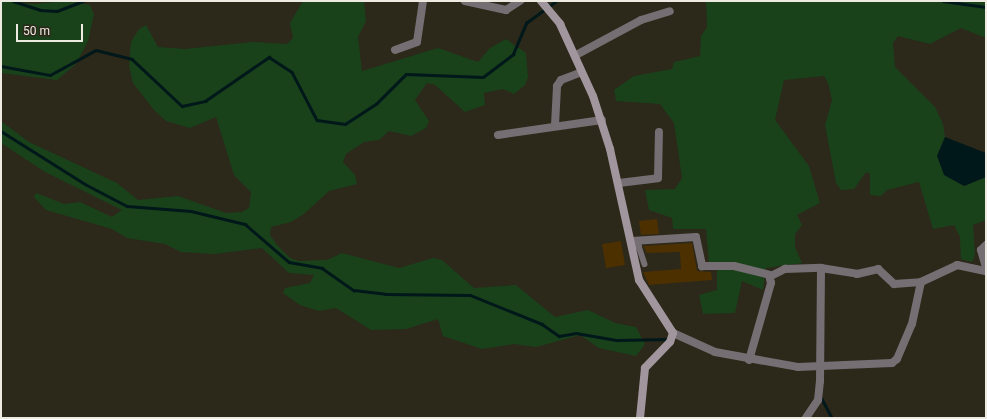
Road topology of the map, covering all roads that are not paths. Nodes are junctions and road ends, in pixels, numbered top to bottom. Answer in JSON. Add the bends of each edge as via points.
{"nodes":[{"id":1,"x":423,"y":1,"type":"edge"},
{"id":2,"x":465,"y":1,"type":"edge"},
{"id":3,"x":520,"y":1,"type":"edge"},
{"id":4,"x":541,"y":1,"type":"edge"},
{"id":5,"x":670,"y":12,"type":"dead end"},
{"id":6,"x":395,"y":50,"type":"dead end"},
{"id":7,"x":576,"y":55,"type":"junction"},
{"id":8,"x":582,"y":72,"type":"junction"},
{"id":9,"x":602,"y":120,"type":"junction"},
{"id":10,"x":555,"y":125,"type":"junction"},
{"id":11,"x":659,"y":132,"type":"dead end"},
{"id":12,"x":498,"y":135,"type":"dead end"},
{"id":13,"x":618,"y":183,"type":"junction"},
{"id":14,"x":632,"y":244,"type":"junction"},
{"id":15,"x":986,"y":245,"type":"edge"},
{"id":16,"x":645,"y":264,"type":"dead end"},
{"id":17,"x":821,"y":268,"type":"junction"},
{"id":18,"x":986,"y":268,"type":"edge"},
{"id":19,"x":986,"y":271,"type":"edge"},
{"id":20,"x":771,"y":276,"type":"junction"},
{"id":21,"x":921,"y":286,"type":"junction"},
{"id":22,"x":672,"y":337,"type":"junction"},
{"id":23,"x":749,"y":360,"type":"junction"},
{"id":24,"x":820,"y":367,"type":"junction"},
{"id":25,"x":640,"y":418,"type":"edge"},
{"id":26,"x":806,"y":418,"type":"edge"}],
"edges":[{"from":1,"to":6,"type":"street","via":[[417,42]]},
{"from":2,"to":3,"type":"street","via":[[506,10]]},
{"from":4,"to":7,"type":"street"},
{"from":5,"to":7,"type":"street","via":[[642,20]]},
{"from":7,"to":8,"type":"street"},
{"from":8,"to":9,"type":"street"},
{"from":8,"to":10,"type":"street","via":[[561,80],[557,86]]},
{"from":9,"to":10,"type":"street","via":[[566,126]]},
{"from":9,"to":13,"type":"street"},
{"from":10,"to":12,"type":"street"},
{"from":11,"to":13,"type":"street","via":[[658,178]]},
{"from":13,"to":14,"type":"street"},
{"from":14,"to":16,"type":"lane","via":[[639,246]]},
{"from":14,"to":20,"type":"street","via":[[696,237],[702,266],[734,266]]},
{"from":14,"to":22,"type":"street","via":[[642,287]]},
{"from":15,"to":18,"type":"street","via":[[981,250]]},
{"from":17,"to":20,"type":"street","via":[[785,268]]},
{"from":17,"to":21,"type":"street","via":[[857,274],[875,268],[894,284]]},
{"from":17,"to":24,"type":"street"},
{"from":19,"to":21,"type":"street","via":[[959,265]]},
{"from":20,"to":23,"type":"street"},
{"from":21,"to":24,"type":"street","via":[[912,324],[896,361]]},
{"from":22,"to":23,"type":"street","via":[[707,350]]},
{"from":22,"to":25,"type":"street","via":[[645,368]]},
{"from":23,"to":24,"type":"street"},
{"from":24,"to":26,"type":"street","via":[[818,400]]}]}
